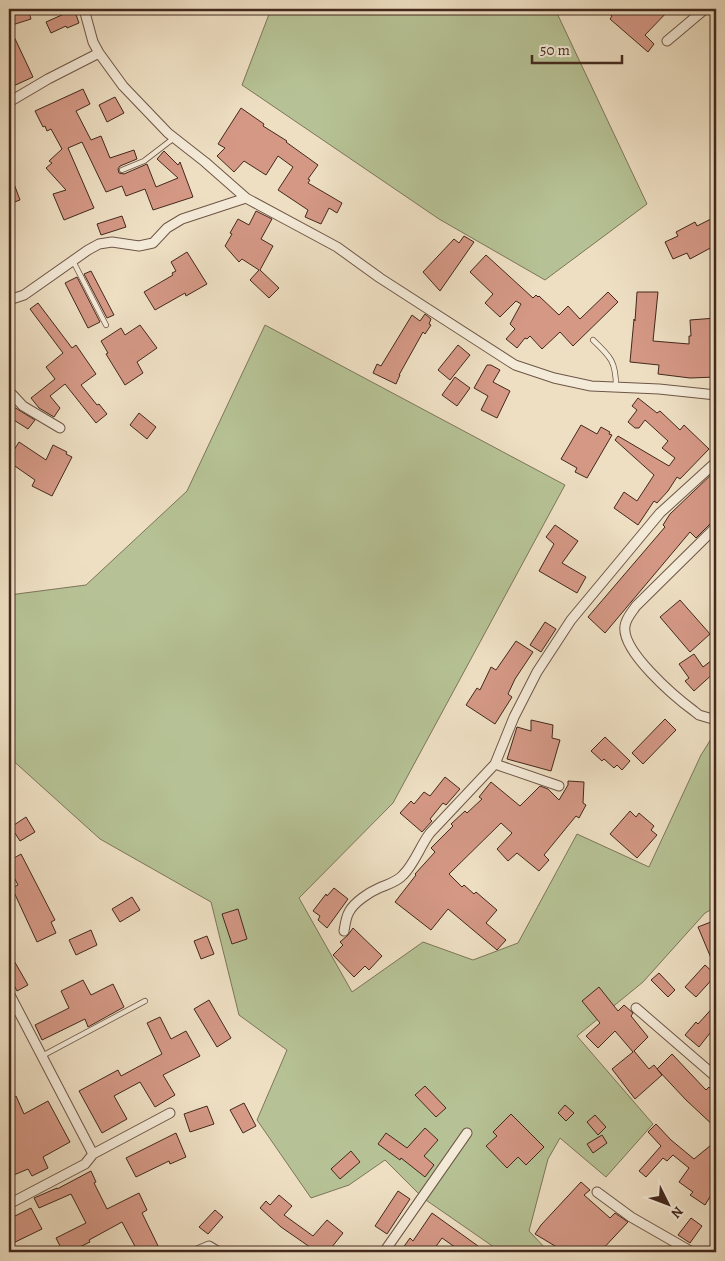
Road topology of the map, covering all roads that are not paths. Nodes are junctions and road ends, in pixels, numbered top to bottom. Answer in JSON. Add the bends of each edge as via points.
{"nodes":[{"id":1,"x":84,"y":9,"type":"edge"},
{"id":2,"x":705,"y":9,"type":"edge"},
{"id":3,"x":667,"y":41,"type":"dead end"},
{"id":4,"x":99,"y":53,"type":"junction"},
{"id":5,"x":9,"y":102,"type":"edge"},
{"id":6,"x":174,"y":138,"type":"junction"},
{"id":7,"x":122,"y":170,"type":"dead end"},
{"id":8,"x":246,"y":198,"type":"junction"},
{"id":9,"x":73,"y":261,"type":"junction"},
{"id":10,"x":9,"y":300,"type":"edge"},
{"id":11,"x":106,"y":325,"type":"dead end"},
{"id":12,"x":593,"y":340,"type":"dead end"},
{"id":13,"x":616,"y":388,"type":"junction"},
{"id":14,"x":9,"y":391,"type":"edge"},
{"id":15,"x":716,"y":394,"type":"edge"},
{"id":16,"x":60,"y":428,"type":"dead end"},
{"id":17,"x":716,"y":462,"type":"edge"},
{"id":18,"x":716,"y":527,"type":"edge"},
{"id":19,"x":716,"y":720,"type":"edge"},
{"id":20,"x":495,"y":764,"type":"junction"},
{"id":21,"x":559,"y":786,"type":"dead end"},
{"id":22,"x":344,"y":931,"type":"dead end"},
{"id":23,"x":9,"y":993,"type":"edge"},
{"id":24,"x":145,"y":1002,"type":"dead end"},
{"id":25,"x":636,"y":1008,"type":"dead end"},
{"id":26,"x":41,"y":1056,"type":"junction"},
{"id":27,"x":716,"y":1077,"type":"edge"},
{"id":28,"x":170,"y":1113,"type":"dead end"},
{"id":29,"x":467,"y":1132,"type":"dead end"},
{"id":30,"x":93,"y":1154,"type":"junction"},
{"id":31,"x":597,"y":1192,"type":"dead end"},
{"id":32,"x":9,"y":1204,"type":"edge"},
{"id":33,"x":195,"y":1252,"type":"edge"},
{"id":34,"x":219,"y":1252,"type":"edge"},
{"id":35,"x":384,"y":1252,"type":"edge"},
{"id":36,"x":692,"y":1252,"type":"edge"}],
"edges":[{"from":1,"to":4,"type":"street"},
{"from":2,"to":3,"type":"street"},
{"from":4,"to":5,"type":"street"},
{"from":4,"to":6,"type":"street","via":[[124,86]]},
{"from":6,"to":7,"type":"lane","via":[[144,161]]},
{"from":6,"to":8,"type":"street"},
{"from":8,"to":9,"type":"street","via":[[182,219],[167,228],[153,243],[139,246],[112,242],[99,244]]},
{"from":8,"to":13,"type":"street","via":[[337,246],[380,278],[515,365],[564,380]]},
{"from":9,"to":10,"type":"street","via":[[24,294]]},
{"from":9,"to":11,"type":"lane"},
{"from":12,"to":13,"type":"lane","via":[[613,363]]},
{"from":13,"to":15,"type":"street"},
{"from":14,"to":16,"type":"street","via":[[24,406]]},
{"from":17,"to":20,"type":"street","via":[[660,513],[571,620],[514,717]]},
{"from":18,"to":19,"type":"street","via":[[636,606],[626,621],[624,631],[650,673],[699,715]]},
{"from":20,"to":21,"type":"street"},
{"from":20,"to":22,"type":"street","via":[[430,833],[406,873],[354,905]]},
{"from":23,"to":26,"type":"street"},
{"from":24,"to":26,"type":"lane"},
{"from":25,"to":27,"type":"street"},
{"from":26,"to":30,"type":"street"},
{"from":28,"to":30,"type":"street"},
{"from":29,"to":35,"type":"street"},
{"from":30,"to":32,"type":"street","via":[[85,1164]]},
{"from":31,"to":36,"type":"street","via":[[631,1217]]},
{"from":33,"to":34,"type":"street","via":[[210,1246]]}]}
